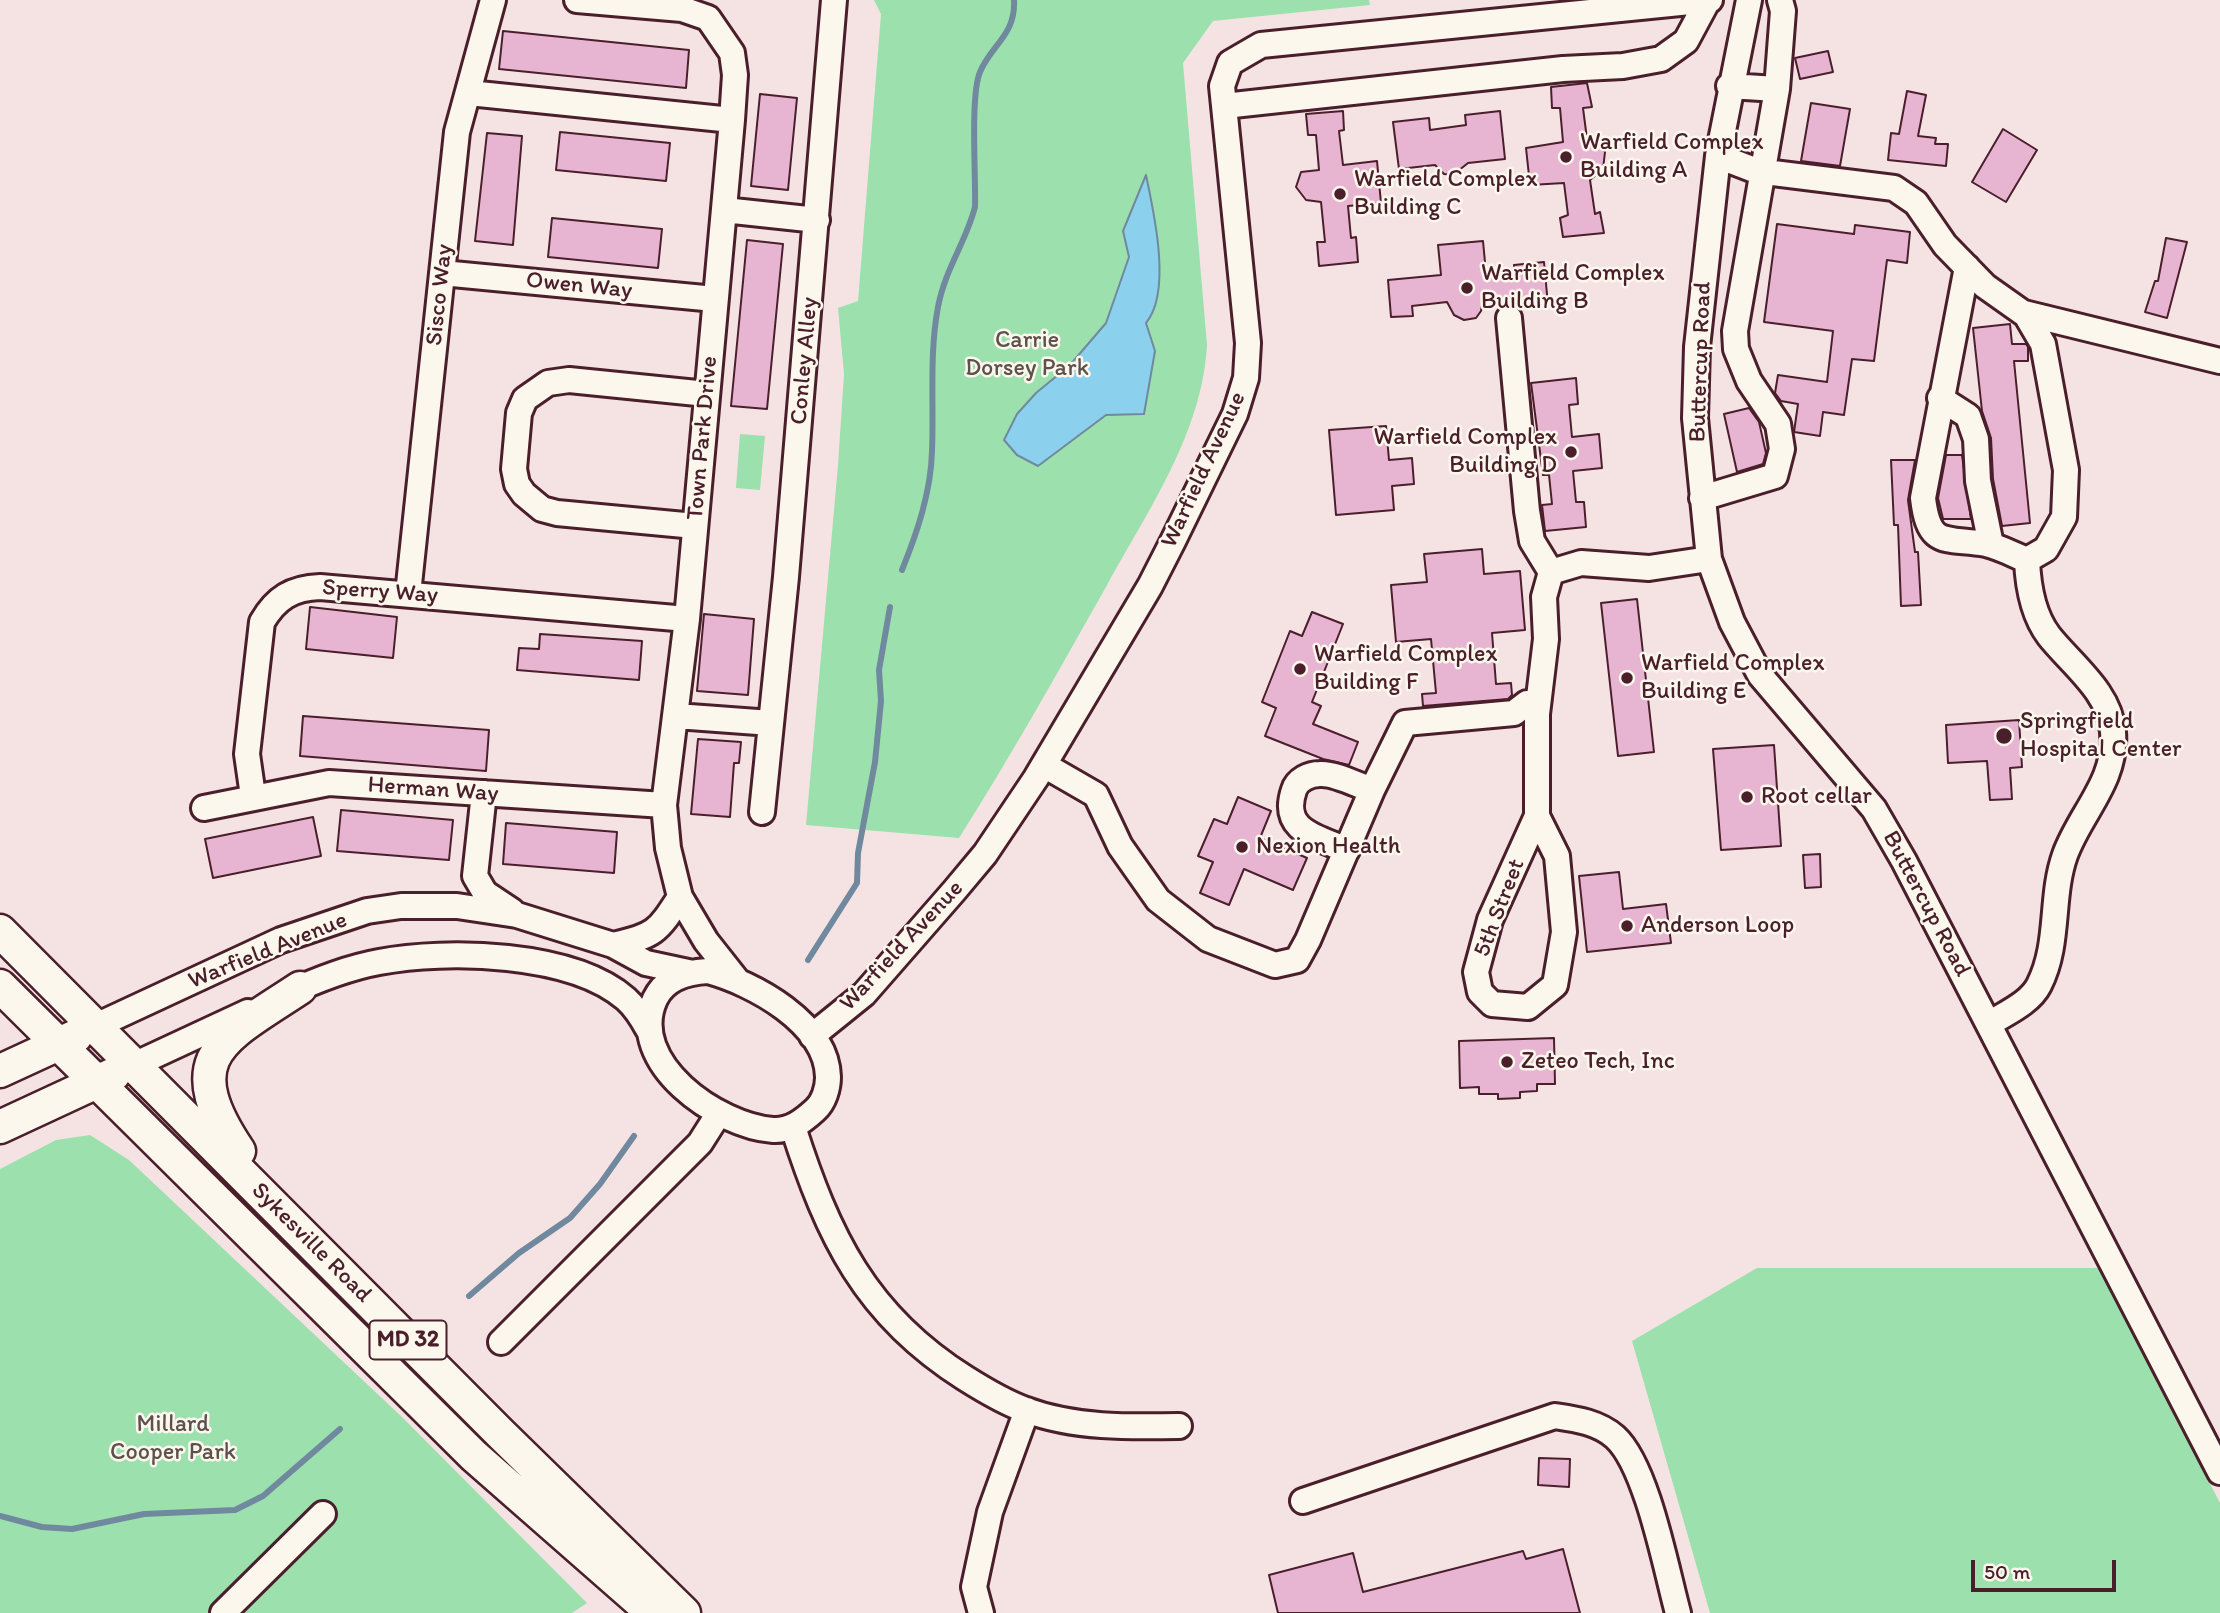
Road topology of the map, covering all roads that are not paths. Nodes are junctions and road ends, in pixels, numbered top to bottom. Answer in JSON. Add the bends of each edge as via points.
{"nodes":[{"id":1,"x":493,"y":0,"type":"edge"},
{"id":2,"x":578,"y":0,"type":"edge"},
{"id":3,"x":834,"y":0,"type":"edge"},
{"id":4,"x":1709,"y":0,"type":"edge"},
{"id":5,"x":1749,"y":0,"type":"edge"},
{"id":6,"x":1780,"y":0,"type":"edge"},
{"id":7,"x":629,"y":2,"type":"edge"},
{"id":8,"x":1645,"y":3,"type":"edge"},
{"id":9,"x":1729,"y":86,"type":"junction"},
{"id":10,"x":1777,"y":89,"type":"junction"},
{"id":11,"x":469,"y":93,"type":"junction"},
{"id":12,"x":1224,"y":106,"type":"junction"},
{"id":13,"x":732,"y":120,"type":"junction"},
{"id":14,"x":1718,"y":156,"type":"junction"},
{"id":15,"x":1762,"y":172,"type":"junction"},
{"id":16,"x":724,"y":210,"type":"junction"},
{"id":17,"x":817,"y":219,"type":"junction"},
{"id":18,"x":1966,"y":267,"type":"junction"},
{"id":19,"x":442,"y":272,"type":"junction"},
{"id":20,"x":715,"y":299,"type":"junction"},
{"id":21,"x":2024,"y":313,"type":"junction"},
{"id":22,"x":1509,"y":318,"type":"dead end"},
{"id":23,"x":1735,"y":331,"type":"junction"},
{"id":24,"x":1698,"y":332,"type":"junction"},
{"id":25,"x":2220,"y":360,"type":"edge"},
{"id":26,"x":707,"y":394,"type":"junction"},
{"id":27,"x":1940,"y":398,"type":"junction"},
{"id":28,"x":1702,"y":498,"type":"junction"},
{"id":29,"x":695,"y":526,"type":"junction"},
{"id":30,"x":1991,"y":545,"type":"junction"},
{"id":31,"x":1709,"y":559,"type":"junction"},
{"id":32,"x":2027,"y":560,"type":"junction"},
{"id":33,"x":1551,"y":572,"type":"junction"},
{"id":34,"x":408,"y":594,"type":"junction"},
{"id":35,"x":687,"y":619,"type":"junction"},
{"id":36,"x":1538,"y":703,"type":"junction"},
{"id":37,"x":676,"y":716,"type":"junction"},
{"id":38,"x":771,"y":723,"type":"junction"},
{"id":39,"x":1044,"y":765,"type":"junction"},
{"id":40,"x":1372,"y":790,"type":"junction"},
{"id":41,"x":484,"y":793,"type":"junction"},
{"id":42,"x":253,"y":796,"type":"junction"},
{"id":43,"x":664,"y":805,"type":"junction"},
{"id":44,"x":204,"y":808,"type":"dead end"},
{"id":45,"x":762,"y":812,"type":"dead end"},
{"id":46,"x":1537,"y":816,"type":"junction"},
{"id":47,"x":1347,"y":850,"type":"junction"},
{"id":48,"x":475,"y":876,"type":"junction"},
{"id":49,"x":680,"y":897,"type":"junction"},
{"id":50,"x":434,"y":905,"type":"junction"},
{"id":51,"x":517,"y":915,"type":"junction"},
{"id":52,"x":0,"y":931,"type":"edge"},
{"id":53,"x":613,"y":945,"type":"junction"},
{"id":54,"x":688,"y":972,"type":"junction"},
{"id":55,"x":736,"y":979,"type":"junction"},
{"id":56,"x":0,"y":986,"type":"edge"},
{"id":57,"x":300,"y":988,"type":"junction"},
{"id":58,"x":1989,"y":1024,"type":"junction"},
{"id":59,"x":96,"y":1026,"type":"junction"},
{"id":60,"x":648,"y":1029,"type":"junction"},
{"id":61,"x":812,"y":1036,"type":"junction"},
{"id":62,"x":58,"y":1044,"type":"junction"},
{"id":63,"x":134,"y":1065,"type":"junction"},
{"id":64,"x":0,"y":1071,"type":"edge"},
{"id":65,"x":96,"y":1083,"type":"junction"},
{"id":66,"x":719,"y":1114,"type":"junction"},
{"id":67,"x":0,"y":1127,"type":"edge"},
{"id":68,"x":793,"y":1127,"type":"junction"},
{"id":69,"x":278,"y":1210,"type":"junction"},
{"id":70,"x":501,"y":1342,"type":"dead end"},
{"id":71,"x":1027,"y":1410,"type":"junction"},
{"id":72,"x":1179,"y":1426,"type":"dead end"},
{"id":73,"x":2220,"y":1472,"type":"edge"},
{"id":74,"x":1303,"y":1501,"type":"dead end"},
{"id":75,"x":323,"y":1514,"type":"dead end"},
{"id":76,"x":223,"y":1613,"type":"edge"},
{"id":77,"x":653,"y":1613,"type":"edge"},
{"id":78,"x":684,"y":1613,"type":"edge"},
{"id":79,"x":981,"y":1613,"type":"edge"},
{"id":80,"x":1678,"y":1613,"type":"edge"}],
"edges":[{"from":1,"to":11,"type":"street","name":"Sisco Way"},
{"from":2,"to":7,"type":"street","name":"Town Park Drive"},
{"from":3,"to":17,"type":"street","name":"Conley Alley"},
{"from":4,"to":8,"type":"street","name":"Warfield Avenue"},
{"from":4,"to":12,"type":"street","via":[[1686,41],[1661,59]]},
{"from":5,"to":9,"type":"street","name":"Buttercup Road"},
{"from":6,"to":10,"type":"street"},
{"from":7,"to":13,"type":"street","name":"Town Park Drive","via":[[682,9],[708,18],[732,53]]},
{"from":8,"to":12,"type":"street","name":"Warfield Avenue","via":[[1261,45],[1230,64],[1222,86]]},
{"from":9,"to":10,"type":"street"},
{"from":9,"to":14,"type":"street","name":"Buttercup Road"},
{"from":10,"to":15,"type":"street"},
{"from":11,"to":13,"type":"street"},
{"from":11,"to":19,"type":"street","name":"Sisco Way","via":[[457,132]]},
{"from":12,"to":39,"type":"street","name":"Warfield Avenue","via":[[1247,312],[1246,378],[1235,414],[1150,586]]},
{"from":13,"to":16,"type":"street","name":"Town Park Drive"},
{"from":14,"to":15,"type":"street"},
{"from":14,"to":24,"type":"street","name":"Buttercup Road"},
{"from":15,"to":18,"type":"street","via":[[1894,188],[1916,204]]},
{"from":15,"to":23,"type":"street"},
{"from":16,"to":17,"type":"street"},
{"from":16,"to":20,"type":"street","name":"Town Park Drive"},
{"from":17,"to":38,"type":"street","name":"Conley Alley"},
{"from":18,"to":21,"type":"street"},
{"from":18,"to":27,"type":"street"},
{"from":19,"to":20,"type":"street","name":"Owen Way"},
{"from":19,"to":34,"type":"street","name":"Sisco Way"},
{"from":20,"to":26,"type":"street","name":"Town Park Drive"},
{"from":21,"to":25,"type":"street"},
{"from":21,"to":32,"type":"street","via":[[2043,344],[2066,470],[2064,517],[2046,549]]},
{"from":22,"to":33,"type":"street","via":[[1527,511],[1532,541]]},
{"from":23,"to":24,"type":"street"},
{"from":23,"to":28,"type":"street","via":[[1736,349],[1749,381],[1778,424],[1782,449],[1775,476]]},
{"from":24,"to":28,"type":"street","name":"Buttercup Road","via":[[1695,418]]},
{"from":26,"to":29,"type":"street","name":"Town Park Drive"},
{"from":26,"to":29,"type":"street","via":[[569,380],[535,390],[519,414],[514,469],[517,484],[531,502],[557,513]]},
{"from":27,"to":30,"type":"street","via":[[1968,416],[1976,439]]},
{"from":27,"to":30,"type":"street","via":[[1923,498],[1926,524],[1941,539]]},
{"from":28,"to":31,"type":"street","name":"Buttercup Road"},
{"from":29,"to":35,"type":"street","name":"Town Park Drive"},
{"from":30,"to":32,"type":"street"},
{"from":31,"to":33,"type":"street","via":[[1648,568],[1581,563]]},
{"from":31,"to":58,"type":"street","name":"Buttercup Road","via":[[1732,622],[1760,675],[1874,809]]},
{"from":32,"to":58,"type":"street","via":[[2035,607],[2048,634],[2085,674],[2105,705],[2113,732],[2110,768],[2065,854],[2049,964],[2038,989]]},
{"from":33,"to":36,"type":"street","name":"5th Street","via":[[1544,597],[1546,639]]},
{"from":34,"to":35,"type":"street","name":"Sperry Way"},
{"from":34,"to":42,"type":"street","name":"Sperry Way","via":[[302,588],[269,609],[261,622],[247,754]]},
{"from":35,"to":37,"type":"street","name":"Town Park Drive"},
{"from":36,"to":40,"type":"street","via":[[1527,703],[1514,713],[1405,723]]},
{"from":36,"to":46,"type":"street","name":"5th Street"},
{"from":37,"to":38,"type":"street"},
{"from":37,"to":43,"type":"street","name":"Town Park Drive"},
{"from":38,"to":45,"type":"street","name":"Conley Alley"},
{"from":39,"to":47,"type":"street","via":[[1096,795],[1120,846],[1158,900],[1208,939],[1275,965],[1297,960]]},
{"from":39,"to":61,"type":"street","name":"Warfield Avenue","via":[[985,854],[954,891],[864,994]]},
{"from":40,"to":47,"type":"street"},
{"from":40,"to":47,"type":"street","via":[[1322,773],[1295,785],[1290,803],[1293,821],[1305,832]]},
{"from":41,"to":42,"type":"street","name":"Herman Way","via":[[329,783]]},
{"from":41,"to":43,"type":"street","name":"Herman Way"},
{"from":41,"to":48,"type":"street"},
{"from":42,"to":44,"type":"street","name":"Herman Way"},
{"from":43,"to":49,"type":"street","name":"Town Park Drive"},
{"from":46,"to":46,"type":"street","name":"5th Street","via":[[1490,919],[1476,972],[1480,992],[1492,1004],[1528,1007],[1555,985],[1564,932],[1557,856]]},
{"from":48,"to":50,"type":"street"},
{"from":48,"to":51,"type":"street","via":[[485,892]]},
{"from":49,"to":53,"type":"street","via":[[663,925],[647,937]]},
{"from":49,"to":55,"type":"street","name":"Town Park Drive"},
{"from":50,"to":51,"type":"street","name":"Warfield Avenue"},
{"from":50,"to":59,"type":"street","name":"Warfield Avenue","via":[[368,911],[328,922]]},
{"from":51,"to":53,"type":"street","name":"Warfield Avenue"},
{"from":52,"to":59,"type":"main road","name":"Sykesville Road","number":"MD 32"},
{"from":53,"to":54,"type":"street","name":"Warfield Avenue","via":[[646,963]]},
{"from":54,"to":55,"type":"street","via":[[708,971]]},
{"from":54,"to":60,"type":"street","via":[[672,979],[657,995]]},
{"from":55,"to":61,"type":"street","via":[[765,994]]},
{"from":56,"to":62,"type":"main road","name":"Sykesville Road","number":"MD 32"},
{"from":57,"to":60,"type":"street","name":"Warfield Avenue","via":[[344,971],[396,959],[501,957],[553,965],[603,983],[626,999]]},
{"from":57,"to":63,"type":"street","name":"Warfield Avenue"},
{"from":57,"to":69,"type":"main road","via":[[219,1045],[208,1077],[218,1120]]},
{"from":58,"to":73,"type":"street","name":"Buttercup Road"},
{"from":59,"to":62,"type":"main road"},
{"from":59,"to":63,"type":"main road","name":"Sykesville Road","number":"MD 32"},
{"from":60,"to":66,"type":"street","via":[[666,1069],[691,1095]]},
{"from":61,"to":68,"type":"street","via":[[822,1052],[828,1086],[820,1106]]},
{"from":62,"to":64,"type":"main road"},
{"from":62,"to":65,"type":"main road","name":"Sykesville Road","number":"MD 32"},
{"from":63,"to":65,"type":"main road"},
{"from":63,"to":69,"type":"main road","name":"Sykesville Road","number":"MD 32"},
{"from":65,"to":67,"type":"main road"},
{"from":65,"to":77,"type":"main road","name":"Sykesville Road","number":"MD 32","via":[[474,1456]]},
{"from":66,"to":68,"type":"street","via":[[756,1128]]},
{"from":66,"to":70,"type":"street","via":[[700,1143]]},
{"from":68,"to":71,"type":"street","via":[[814,1191],[858,1279],[929,1355]]},
{"from":69,"to":78,"type":"main road","name":"Sykesville Road","number":"MD 32"},
{"from":71,"to":72,"type":"street","via":[[1121,1427]]},
{"from":71,"to":79,"type":"street","via":[[990,1512],[974,1587]]},
{"from":74,"to":80,"type":"street","via":[[1555,1416],[1587,1421],[1614,1436],[1636,1465]]},
{"from":75,"to":76,"type":"street"}]}
